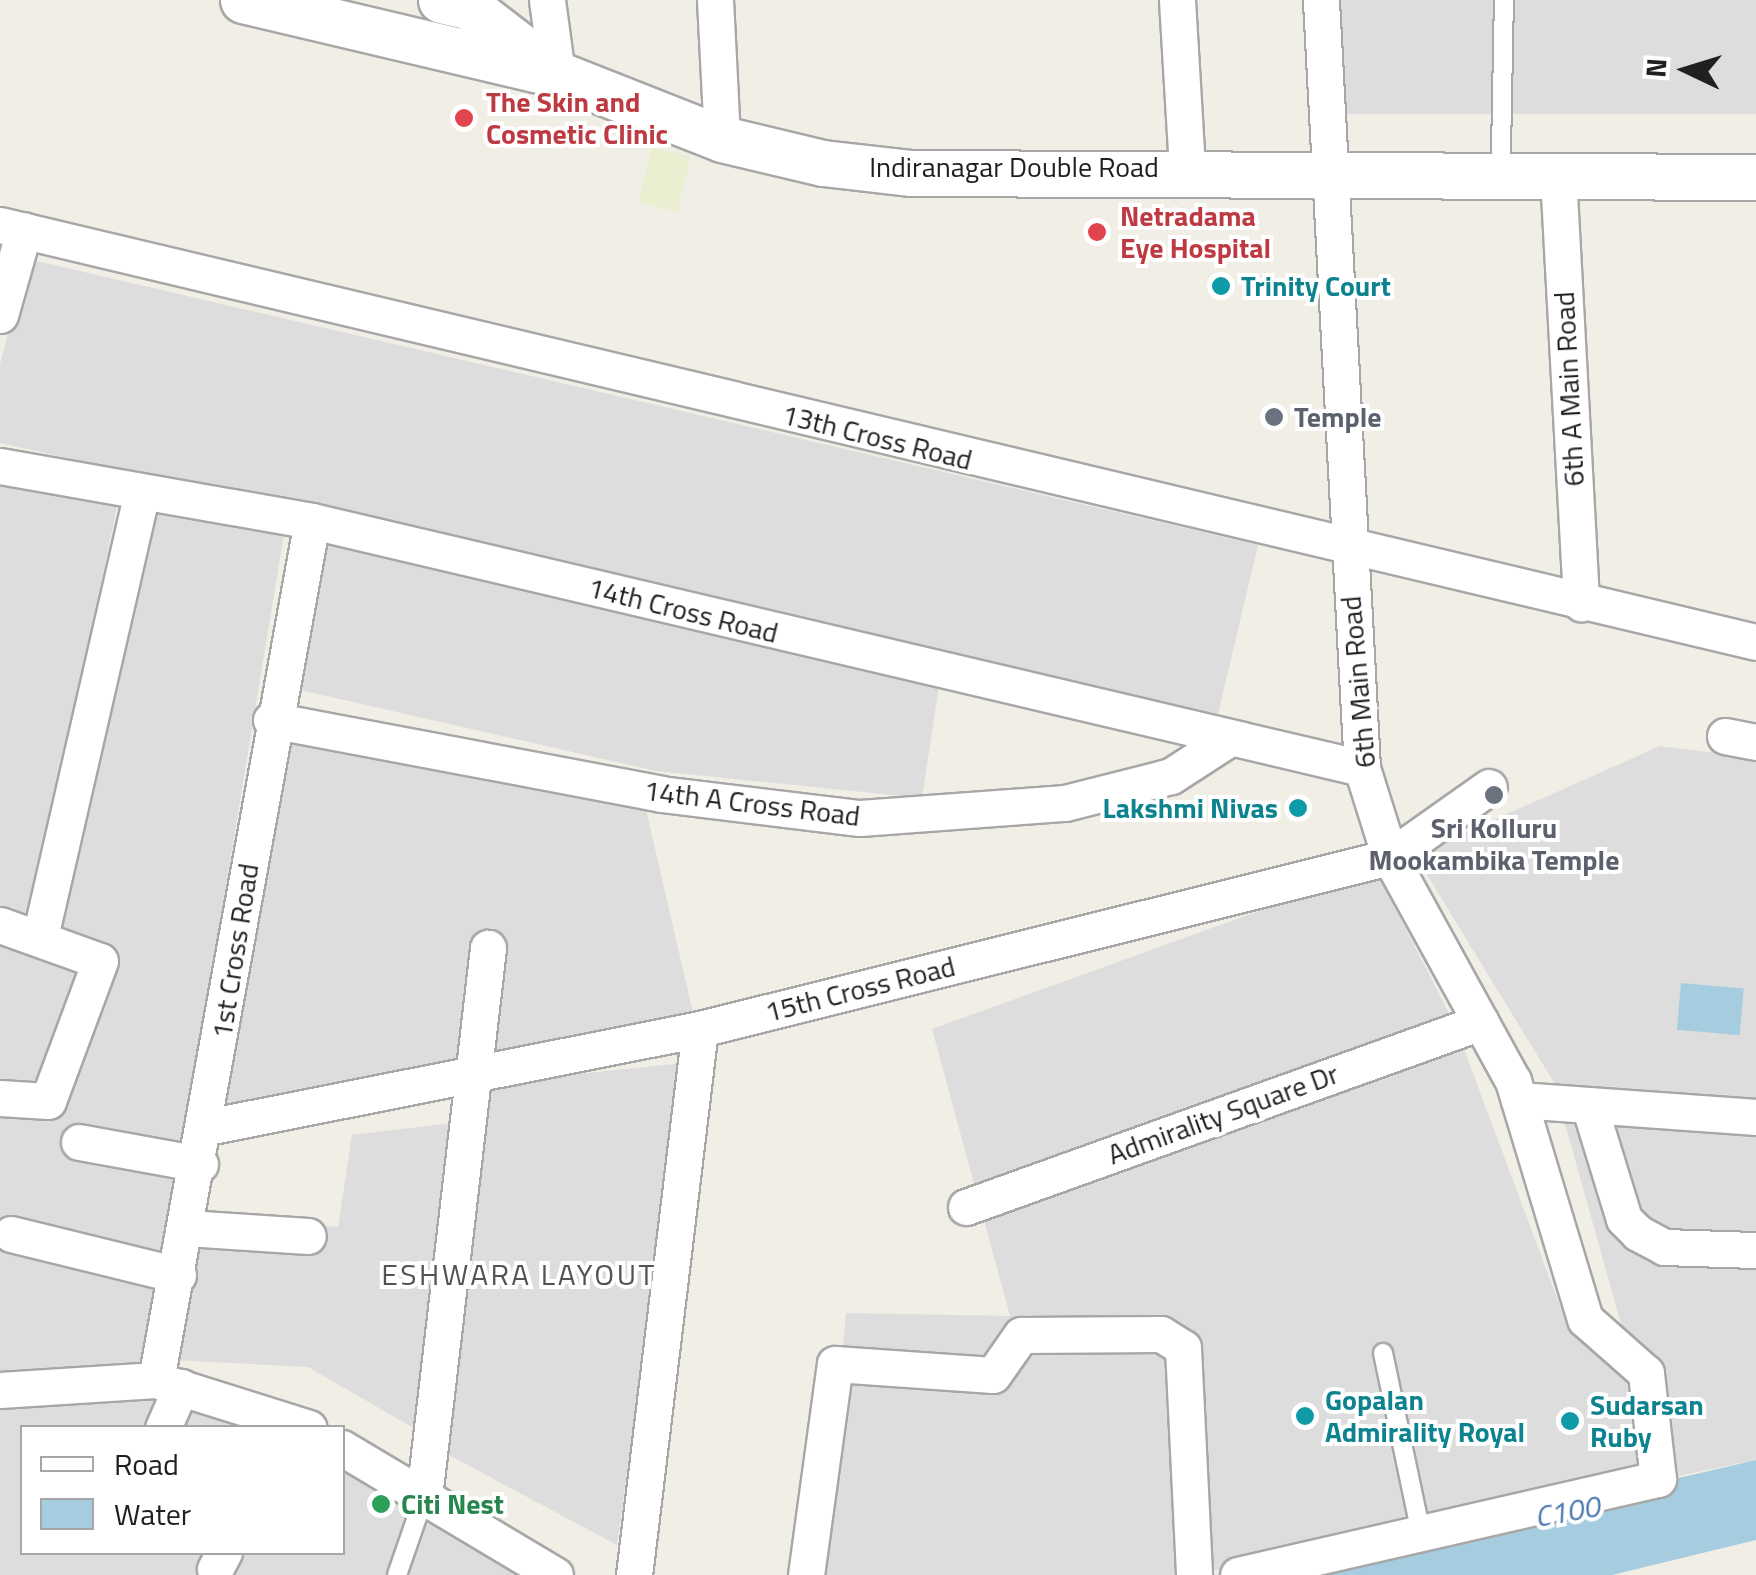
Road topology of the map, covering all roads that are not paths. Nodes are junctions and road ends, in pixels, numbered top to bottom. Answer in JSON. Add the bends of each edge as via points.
{"nodes":[{"id":1,"x":441,"y":0,"type":"edge"},
{"id":2,"x":546,"y":0,"type":"edge"},
{"id":3,"x":1177,"y":0,"type":"edge"},
{"id":4,"x":1321,"y":0,"type":"edge"},
{"id":5,"x":1504,"y":0,"type":"edge"},
{"id":6,"x":718,"y":1,"type":"edge"},
{"id":7,"x":266,"y":3,"type":"edge"},
{"id":8,"x":405,"y":21,"type":"edge"},
{"id":9,"x":556,"y":74,"type":"junction"},
{"id":10,"x":722,"y":139,"type":"junction"},
{"id":11,"x":1501,"y":152,"type":"junction"},
{"id":12,"x":1756,"y":156,"type":"edge"},
{"id":13,"x":1328,"y":165,"type":"junction"},
{"id":14,"x":1187,"y":168,"type":"junction"},
{"id":15,"x":1558,"y":175,"type":"junction"},
{"id":16,"x":1756,"y":177,"type":"edge"},
{"id":17,"x":12,"y":228,"type":"edge"},
{"id":18,"x":0,"y":315,"type":"edge"},
{"id":19,"x":0,"y":466,"type":"edge"},
{"id":20,"x":141,"y":495,"type":"junction"},
{"id":21,"x":312,"y":521,"type":"junction"},
{"id":22,"x":1347,"y":551,"type":"junction"},
{"id":23,"x":1581,"y":603,"type":"junction"},
{"id":24,"x":1756,"y":642,"type":"edge"},
{"id":25,"x":271,"y":720,"type":"junction"},
{"id":26,"x":1225,"y":741,"type":"junction"},
{"id":27,"x":1362,"y":768,"type":"junction"},
{"id":28,"x":1489,"y":787,"type":"dead end"},
{"id":29,"x":1390,"y":857,"type":"junction"},
{"id":30,"x":0,"y":925,"type":"edge"},
{"id":31,"x":40,"y":937,"type":"junction"},
{"id":32,"x":488,"y":948,"type":"dead end"},
{"id":33,"x":1481,"y":1022,"type":"junction"},
{"id":34,"x":700,"y":1029,"type":"junction"},
{"id":35,"x":480,"y":1075,"type":"junction"},
{"id":36,"x":0,"y":1098,"type":"edge"},
{"id":37,"x":1518,"y":1100,"type":"junction"},
{"id":38,"x":1589,"y":1105,"type":"junction"},
{"id":39,"x":1756,"y":1117,"type":"edge"},
{"id":40,"x":207,"y":1127,"type":"junction"},
{"id":41,"x":79,"y":1142,"type":"dead end"},
{"id":42,"x":200,"y":1164,"type":"junction"},
{"id":43,"x":966,"y":1207,"type":"dead end"},
{"id":44,"x":187,"y":1228,"type":"junction"},
{"id":45,"x":12,"y":1234,"type":"dead end"},
{"id":46,"x":308,"y":1236,"type":"dead end"},
{"id":47,"x":1756,"y":1250,"type":"edge"},
{"id":48,"x":178,"y":1275,"type":"junction"},
{"id":49,"x":1383,"y":1353,"type":"dead end"},
{"id":50,"x":169,"y":1384,"type":"junction"},
{"id":51,"x":0,"y":1390,"type":"edge"},
{"id":52,"x":163,"y":1425,"type":"edge"},
{"id":53,"x":296,"y":1425,"type":"edge"},
{"id":54,"x":345,"y":1450,"type":"edge"},
{"id":55,"x":424,"y":1496,"type":"junction"},
{"id":56,"x":1421,"y":1533,"type":"junction"},
{"id":57,"x":396,"y":1575,"type":"edge"},
{"id":58,"x":555,"y":1575,"type":"edge"},
{"id":59,"x":634,"y":1575,"type":"edge"},
{"id":60,"x":806,"y":1575,"type":"edge"},
{"id":61,"x":1194,"y":1575,"type":"edge"},
{"id":62,"x":1238,"y":1575,"type":"edge"}],
"edges":[{"from":1,"to":9,"type":"street","name":"Indiranagar Double Road","via":[[468,6]]},
{"from":2,"to":9,"type":"street"},
{"from":3,"to":14,"type":"street"},
{"from":4,"to":13,"type":"street","name":"6th Main Road"},
{"from":5,"to":11,"type":"lane"},
{"from":6,"to":10,"type":"street"},
{"from":7,"to":8,"type":"street","name":"Indiranagar Double Road"},
{"from":8,"to":9,"type":"street","name":"Indiranagar Double Road"},
{"from":9,"to":10,"type":"street","name":"Indiranagar Double Road"},
{"from":10,"to":14,"type":"street","name":"Indiranagar Double Road","via":[[911,172]]},
{"from":11,"to":12,"type":"street","name":"Indiranagar Double Road"},
{"from":11,"to":13,"type":"street","name":"Indiranagar Double Road"},
{"from":13,"to":14,"type":"street","name":"Indiranagar Double Road"},
{"from":13,"to":15,"type":"street","name":"Indiranagar Double Road"},
{"from":13,"to":22,"type":"street","name":"6th Main Road"},
{"from":15,"to":16,"type":"street","name":"Indiranagar Double Road"},
{"from":15,"to":23,"type":"street","name":"6th A Main Road"},
{"from":17,"to":18,"type":"street"},
{"from":17,"to":22,"type":"street","name":"13th Cross Road"},
{"from":19,"to":20,"type":"street","name":"14th Cross Road"},
{"from":20,"to":21,"type":"street","name":"14th Cross Road"},
{"from":20,"to":31,"type":"street"},
{"from":21,"to":25,"type":"street","name":"1st Cross Road"},
{"from":21,"to":26,"type":"street","name":"14th Cross Road"},
{"from":22,"to":23,"type":"street","name":"13th Cross Road"},
{"from":22,"to":27,"type":"street","name":"6th Main Road"},
{"from":23,"to":24,"type":"street","name":"13th Cross Road"},
{"from":25,"to":26,"type":"street","name":"14th A Cross Road","via":[[662,794],[860,818],[1065,803],[1170,776]]},
{"from":25,"to":40,"type":"street","name":"1st Cross Road"},
{"from":26,"to":27,"type":"street","name":"14th Cross Road"},
{"from":27,"to":29,"type":"street","name":"6th Main Road"},
{"from":28,"to":29,"type":"street","name":"15th Cross Road"},
{"from":29,"to":33,"type":"street","name":"6th Main Road"},
{"from":29,"to":34,"type":"street","name":"15th Cross Road"},
{"from":30,"to":31,"type":"street"},
{"from":31,"to":36,"type":"street","via":[[94,953],[99,968],[48,1101]]},
{"from":32,"to":35,"type":"street"},
{"from":33,"to":37,"type":"street","name":"6th Main Road"},
{"from":33,"to":43,"type":"street","name":"Admirality Square Dr"},
{"from":34,"to":35,"type":"street","name":"15th Cross Road"},
{"from":34,"to":59,"type":"street"},
{"from":35,"to":40,"type":"street","name":"15th Cross Road"},
{"from":35,"to":55,"type":"street"},
{"from":37,"to":38,"type":"street"},
{"from":37,"to":56,"type":"street","name":"6th Main Road","via":[[1586,1318],[1646,1373],[1658,1478]]},
{"from":38,"to":39,"type":"street"},
{"from":38,"to":47,"type":"street","via":[[1624,1219],[1638,1233],[1664,1247]]},
{"from":40,"to":42,"type":"street","name":"1st Cross Road"},
{"from":41,"to":42,"type":"street"},
{"from":42,"to":44,"type":"street","name":"1st Cross Road"},
{"from":44,"to":46,"type":"street"},
{"from":44,"to":48,"type":"street","name":"1st Cross Road"},
{"from":45,"to":48,"type":"street"},
{"from":48,"to":50,"type":"street","name":"1st Cross Road"},
{"from":49,"to":56,"type":"lane"},
{"from":50,"to":51,"type":"street"},
{"from":50,"to":52,"type":"street","name":"1st Cross Road"},
{"from":50,"to":53,"type":"street"},
{"from":54,"to":55,"type":"street"},
{"from":55,"to":57,"type":"lane"},
{"from":55,"to":58,"type":"street"},
{"from":56,"to":62,"type":"street"},
{"from":60,"to":61,"type":"street","via":[[835,1364],[996,1375],[1021,1335],[1162,1334],[1184,1348]]}]}
